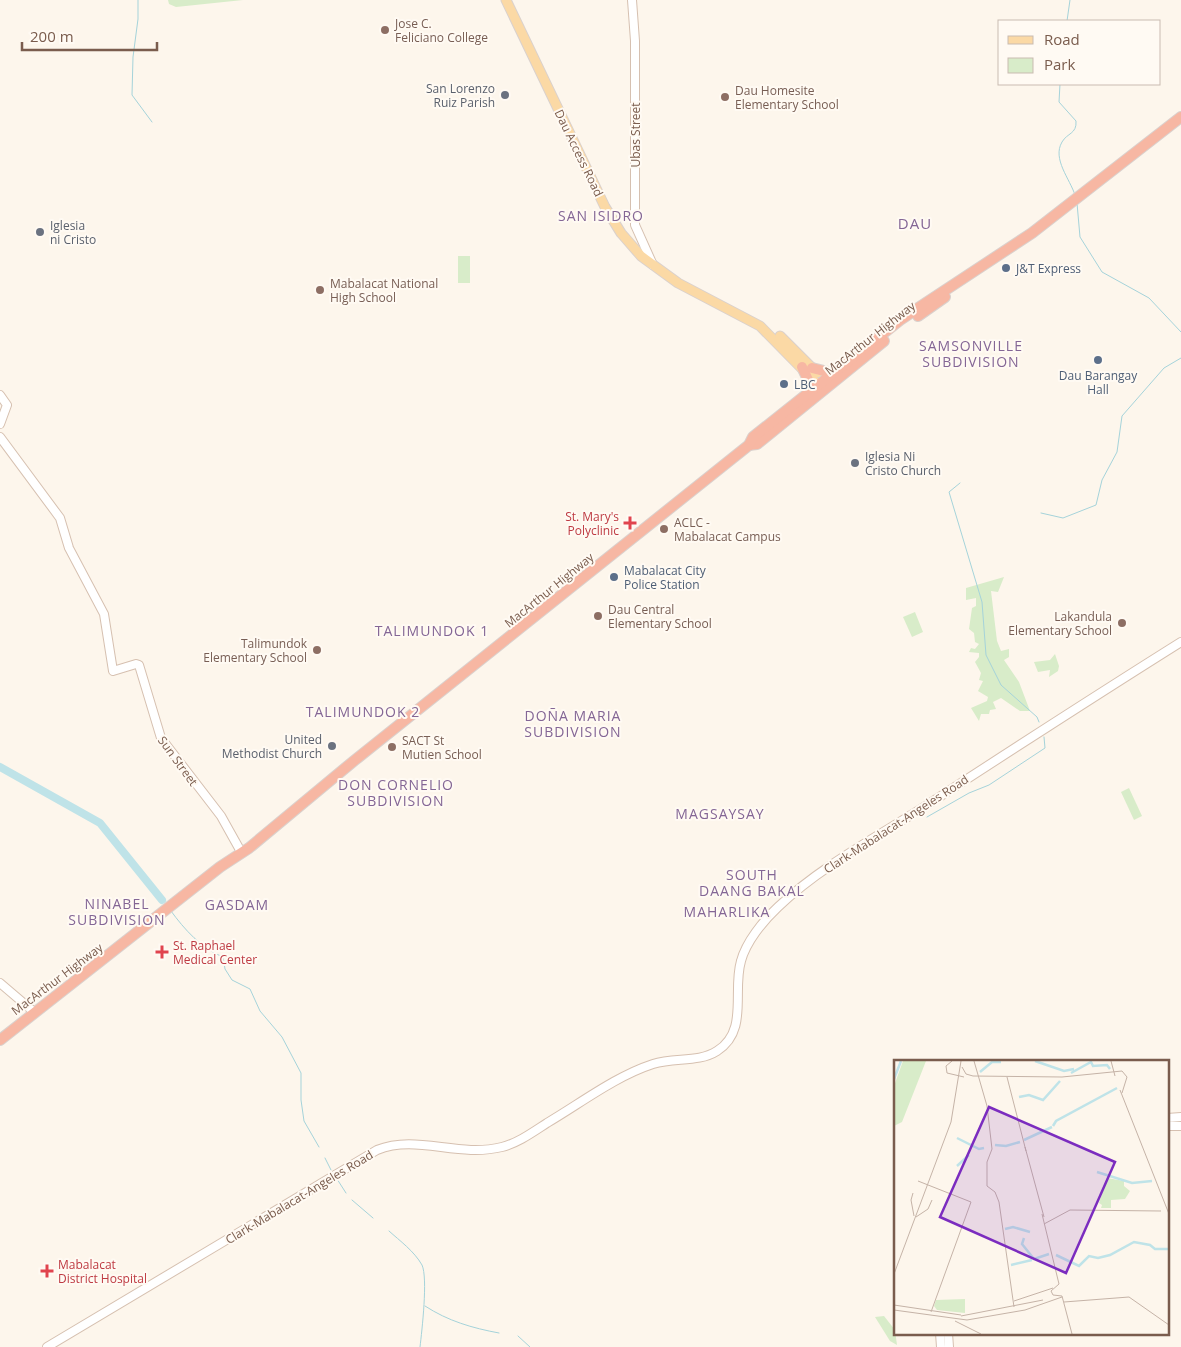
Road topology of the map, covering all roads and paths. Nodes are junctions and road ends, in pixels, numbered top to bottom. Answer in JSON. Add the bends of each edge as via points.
{"nodes":[{"id":1,"x":506,"y":0,"type":"edge"},
{"id":2,"x":632,"y":0,"type":"edge"},
{"id":3,"x":1181,"y":117,"type":"edge"},
{"id":4,"x":653,"y":265,"type":"junction"},
{"id":5,"x":981,"y":268,"type":"junction"},
{"id":6,"x":807,"y":368,"type":"junction"},
{"id":7,"x":832,"y":373,"type":"junction"},
{"id":8,"x":823,"y":385,"type":"junction"},
{"id":9,"x":808,"y":393,"type":"junction"},
{"id":10,"x":0,"y":395,"type":"edge"},
{"id":11,"x":0,"y":424,"type":"edge"},
{"id":12,"x":0,"y":437,"type":"edge"},
{"id":13,"x":749,"y":446,"type":"junction"},
{"id":14,"x":1181,"y":642,"type":"edge"},
{"id":15,"x":294,"y":810,"type":"junction"},
{"id":16,"x":240,"y":850,"type":"junction"},
{"id":17,"x":224,"y":865,"type":"junction"},
{"id":18,"x":0,"y":983,"type":"edge"},
{"id":19,"x":34,"y":1012,"type":"junction"},
{"id":20,"x":0,"y":1040,"type":"edge"},
{"id":21,"x":1168,"y":1118,"type":"edge"},
{"id":22,"x":1181,"y":1118,"type":"edge"},
{"id":23,"x":1168,"y":1126,"type":"edge"},
{"id":24,"x":1181,"y":1126,"type":"edge"},
{"id":25,"x":940,"y":1334,"type":"edge"},
{"id":26,"x":948,"y":1334,"type":"edge"},
{"id":27,"x":47,"y":1347,"type":"edge"},
{"id":28,"x":941,"y":1347,"type":"edge"},
{"id":29,"x":949,"y":1347,"type":"edge"}],
"edges":[{"from":1,"to":4,"type":"main road","name":"Dau Access Road","via":[[605,207],[627,240]]},
{"from":2,"to":4,"type":"main road","name":"Ubas Street","via":[[635,225]]},
{"from":3,"to":5,"type":"highway","name":"MacArthur Highway"},
{"from":4,"to":6,"type":"main road","name":"Dau Access Road","via":[[678,283],[760,326]]},
{"from":5,"to":7,"type":"highway","name":"MacArthur Highway","via":[[976,268],[900,320]]},
{"from":5,"to":8,"type":"highway","name":"MacArthur Highway","via":[[980,273]]},
{"from":6,"to":7,"type":"highway"},
{"from":6,"to":8,"type":"main road","name":"Dau Access Road"},
{"from":6,"to":9,"type":"highway"},
{"from":7,"to":8,"type":"highway","name":"MacArthur Highway"},
{"from":8,"to":9,"type":"highway","name":"MacArthur Highway"},
{"from":8,"to":13,"type":"highway","name":"MacArthur Highway","via":[[758,444]]},
{"from":9,"to":13,"type":"highway","name":"MacArthur Highway","via":[[753,437]]},
{"from":10,"to":11,"type":"main road","via":[[7,405]]},
{"from":12,"to":16,"type":"main road","name":"Sun Street","via":[[55,508],[64,525],[69,548],[104,614],[113,671],[136,664],[141,668],[160,738],[224,820]]},
{"from":13,"to":15,"type":"highway","name":"MacArthur Highway"},
{"from":14,"to":27,"type":"main road","name":"Clark-Mabalacat-Angeles Road","via":[[815,878],[777,908],[744,952],[738,977],[738,1015],[734,1032],[718,1051],[700,1058],[671,1060],[645,1067],[504,1146],[472,1151],[403,1144],[377,1150]]},
{"from":15,"to":16,"type":"highway","name":"MacArthur Highway"},
{"from":15,"to":17,"type":"highway","name":"MacArthur Highway"},
{"from":16,"to":17,"type":"highway","name":"MacArthur Highway"},
{"from":17,"to":19,"type":"highway","name":"MacArthur Highway"},
{"from":18,"to":19,"type":"main road"},
{"from":19,"to":20,"type":"highway","name":"MacArthur Highway"},
{"from":21,"to":22,"type":"main road"},
{"from":23,"to":24,"type":"main road"},
{"from":25,"to":28,"type":"main road"},
{"from":26,"to":29,"type":"main road"}]}
